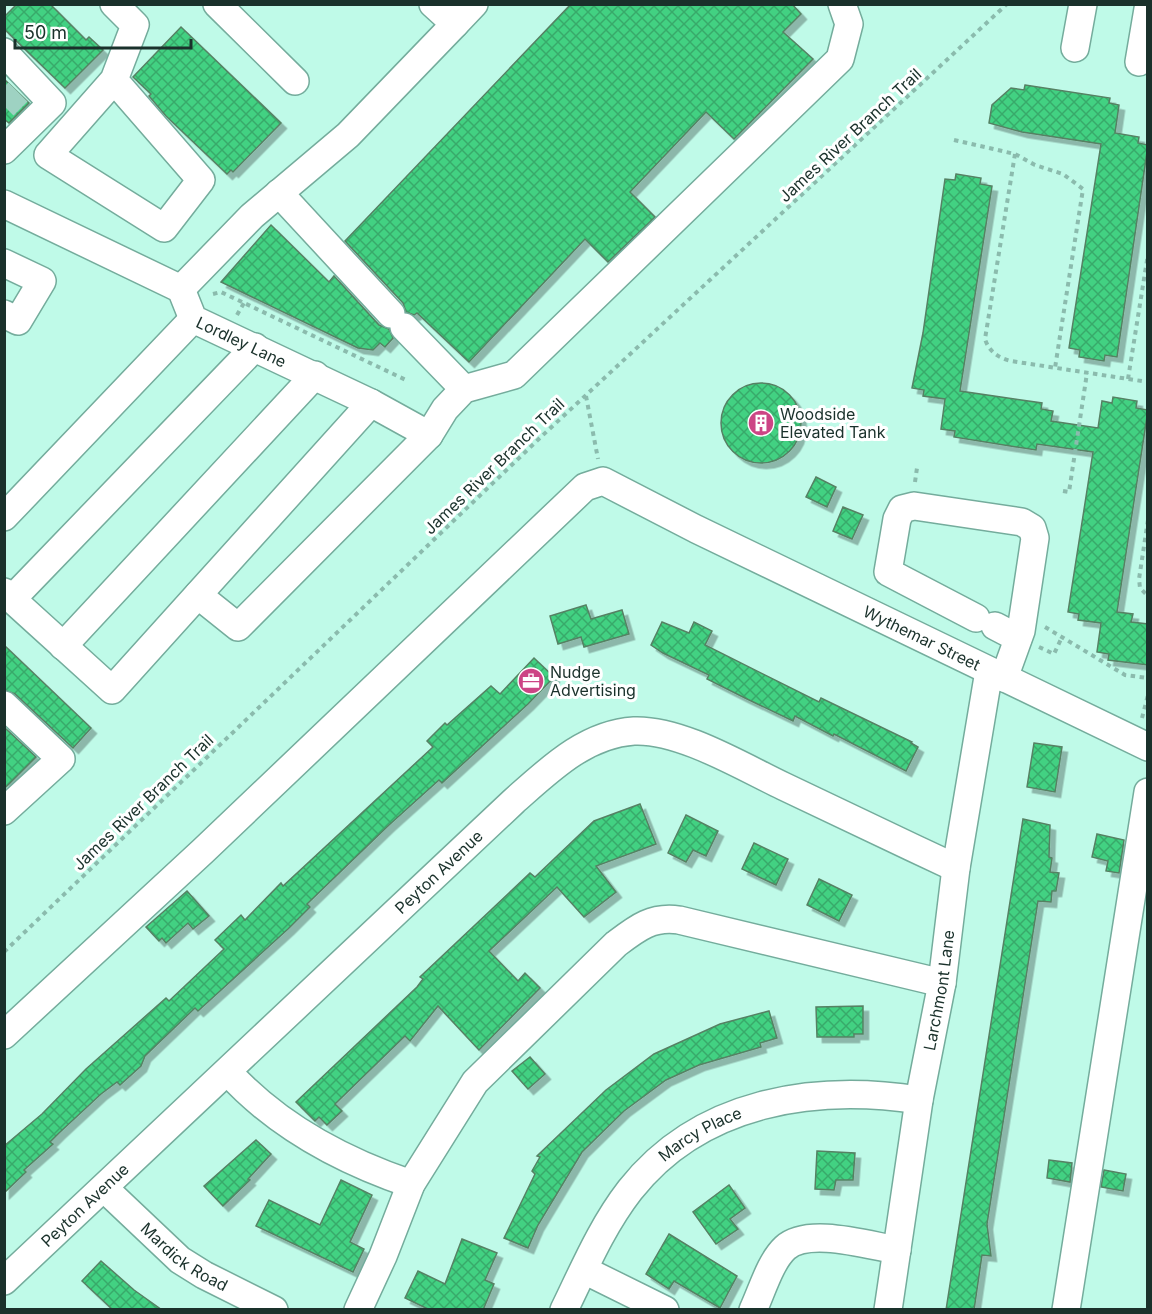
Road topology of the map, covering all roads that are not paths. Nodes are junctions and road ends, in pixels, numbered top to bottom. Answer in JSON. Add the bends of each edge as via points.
{"nodes":[{"id":1,"x":114,"y":4,"type":"edge"},
{"id":2,"x":217,"y":4,"type":"edge"},
{"id":3,"x":434,"y":4,"type":"edge"},
{"id":4,"x":474,"y":4,"type":"edge"},
{"id":5,"x":842,"y":4,"type":"edge"},
{"id":6,"x":1083,"y":4,"type":"edge"},
{"id":7,"x":1148,"y":9,"type":"edge"},
{"id":8,"x":455,"y":24,"type":"junction"},
{"id":9,"x":1076,"y":48,"type":"dead end"},
{"id":10,"x":6,"y":57,"type":"edge"},
{"id":11,"x":1139,"y":63,"type":"dead end"},
{"id":12,"x":114,"y":80,"type":"junction"},
{"id":13,"x":295,"y":81,"type":"dead end"},
{"id":14,"x":4,"y":150,"type":"edge"},
{"id":15,"x":279,"y":193,"type":"junction"},
{"id":16,"x":4,"y":204,"type":"edge"},
{"id":17,"x":4,"y":263,"type":"edge"},
{"id":18,"x":181,"y":289,"type":"junction"},
{"id":19,"x":4,"y":315,"type":"edge"},
{"id":20,"x":193,"y":319,"type":"junction"},
{"id":21,"x":255,"y":347,"type":"junction"},
{"id":22,"x":315,"y":375,"type":"junction"},
{"id":23,"x":464,"y":389,"type":"junction"},
{"id":24,"x":371,"y":403,"type":"junction"},
{"id":25,"x":429,"y":435,"type":"junction"},
{"id":26,"x":4,"y":517,"type":"edge"},
{"id":27,"x":198,"y":595,"type":"junction"},
{"id":28,"x":8,"y":596,"type":"edge"},
{"id":29,"x":1031,"y":636,"type":"junction"},
{"id":30,"x":63,"y":646,"type":"junction"},
{"id":31,"x":996,"y":675,"type":"junction"},
{"id":32,"x":4,"y":705,"type":"edge"},
{"id":33,"x":1144,"y":734,"type":"edge"},
{"id":34,"x":1148,"y":792,"type":"edge"},
{"id":35,"x":4,"y":811,"type":"edge"},
{"id":36,"x":956,"y":868,"type":"junction"},
{"id":37,"x":942,"y":983,"type":"junction"},
{"id":38,"x":4,"y":1035,"type":"edge"},
{"id":39,"x":228,"y":1072,"type":"junction"},
{"id":40,"x":919,"y":1100,"type":"junction"},
{"id":41,"x":411,"y":1184,"type":"junction"},
{"id":42,"x":105,"y":1189,"type":"junction"},
{"id":43,"x":897,"y":1250,"type":"junction"},
{"id":44,"x":584,"y":1270,"type":"junction"},
{"id":45,"x":4,"y":1281,"type":"edge"},
{"id":46,"x":274,"y":1310,"type":"edge"},
{"id":47,"x":358,"y":1310,"type":"edge"},
{"id":48,"x":564,"y":1310,"type":"edge"},
{"id":49,"x":665,"y":1310,"type":"edge"},
{"id":50,"x":753,"y":1310,"type":"edge"},
{"id":51,"x":888,"y":1310,"type":"edge"},
{"id":52,"x":1066,"y":1310,"type":"edge"}],
"edges":[{"from":1,"to":12,"type":"street","via":[[135,25]]},
{"from":2,"to":13,"type":"street"},
{"from":3,"to":8,"type":"street"},
{"from":4,"to":8,"type":"street"},
{"from":5,"to":23,"type":"street","via":[[849,24],[840,59],[514,375]]},
{"from":6,"to":9,"type":"street"},
{"from":7,"to":11,"type":"street"},
{"from":8,"to":15,"type":"street","via":[[348,135]]},
{"from":10,"to":14,"type":"street","via":[[24,86],[52,103]]},
{"from":12,"to":12,"type":"street","via":[[201,180],[164,228],[48,155]]},
{"from":15,"to":18,"type":"street"},
{"from":15,"to":23,"type":"street"},
{"from":16,"to":18,"type":"street"},
{"from":17,"to":19,"type":"street","via":[[42,281],[18,321]]},
{"from":18,"to":20,"type":"street","name":"Lordley Lane"},
{"from":20,"to":21,"type":"street","name":"Lordley Lane"},
{"from":20,"to":26,"type":"street"},
{"from":21,"to":22,"type":"street","name":"Lordley Lane"},
{"from":21,"to":28,"type":"street"},
{"from":22,"to":24,"type":"street","name":"Lordley Lane"},
{"from":22,"to":30,"type":"street"},
{"from":23,"to":25,"type":"street","via":[[445,409]]},
{"from":24,"to":25,"type":"street","name":"Lordley Lane"},
{"from":24,"to":27,"type":"street"},
{"from":25,"to":27,"type":"street","via":[[238,627]]},
{"from":27,"to":30,"type":"street","via":[[112,690]]},
{"from":28,"to":30,"type":"street"},
{"from":29,"to":29,"type":"street","name":"Larchmont Lane","via":[[1035,538],[1032,528],[1022,522],[914,506],[902,509],[888,572],[985,622]]},
{"from":29,"to":31,"type":"street","name":"Larchmont Lane"},
{"from":31,"to":33,"type":"street","name":"Wythemar Street"},
{"from":31,"to":36,"type":"street","name":"Larchmont Lane"},
{"from":31,"to":38,"type":"street","name":"Wythemar Street","via":[[603,481],[585,487]]},
{"from":32,"to":35,"type":"street","via":[[62,759]]},
{"from":34,"to":52,"type":"street"},
{"from":36,"to":37,"type":"street","name":"Larchmont Lane"},
{"from":36,"to":39,"type":"street","name":"Peyton Avenue","via":[[666,734],[633,731],[602,738],[566,756],[514,801]]},
{"from":37,"to":40,"type":"street","name":"Larchmont Lane"},
{"from":37,"to":41,"type":"street","via":[[680,920],[652,920],[616,944],[476,1083]]},
{"from":39,"to":41,"type":"street","via":[[267,1109],[308,1137],[363,1167]]},
{"from":39,"to":42,"type":"street","name":"Peyton Avenue"},
{"from":40,"to":43,"type":"street","name":"Larchmont Lane"},
{"from":40,"to":44,"type":"street","name":"Marcy Place","via":[[887,1095],[806,1095],[750,1107],[717,1120],[682,1141],[630,1190],[604,1229]]},
{"from":41,"to":47,"type":"street"},
{"from":42,"to":45,"type":"street","name":"Peyton Avenue"},
{"from":42,"to":46,"type":"street","name":"Mardick Road","via":[[180,1260]]},
{"from":43,"to":50,"type":"street","via":[[810,1237],[795,1241],[779,1256]]},
{"from":43,"to":51,"type":"street","name":"Larchmont Lane"},
{"from":44,"to":48,"type":"street","name":"Marcy Place"},
{"from":44,"to":49,"type":"street"}]}
